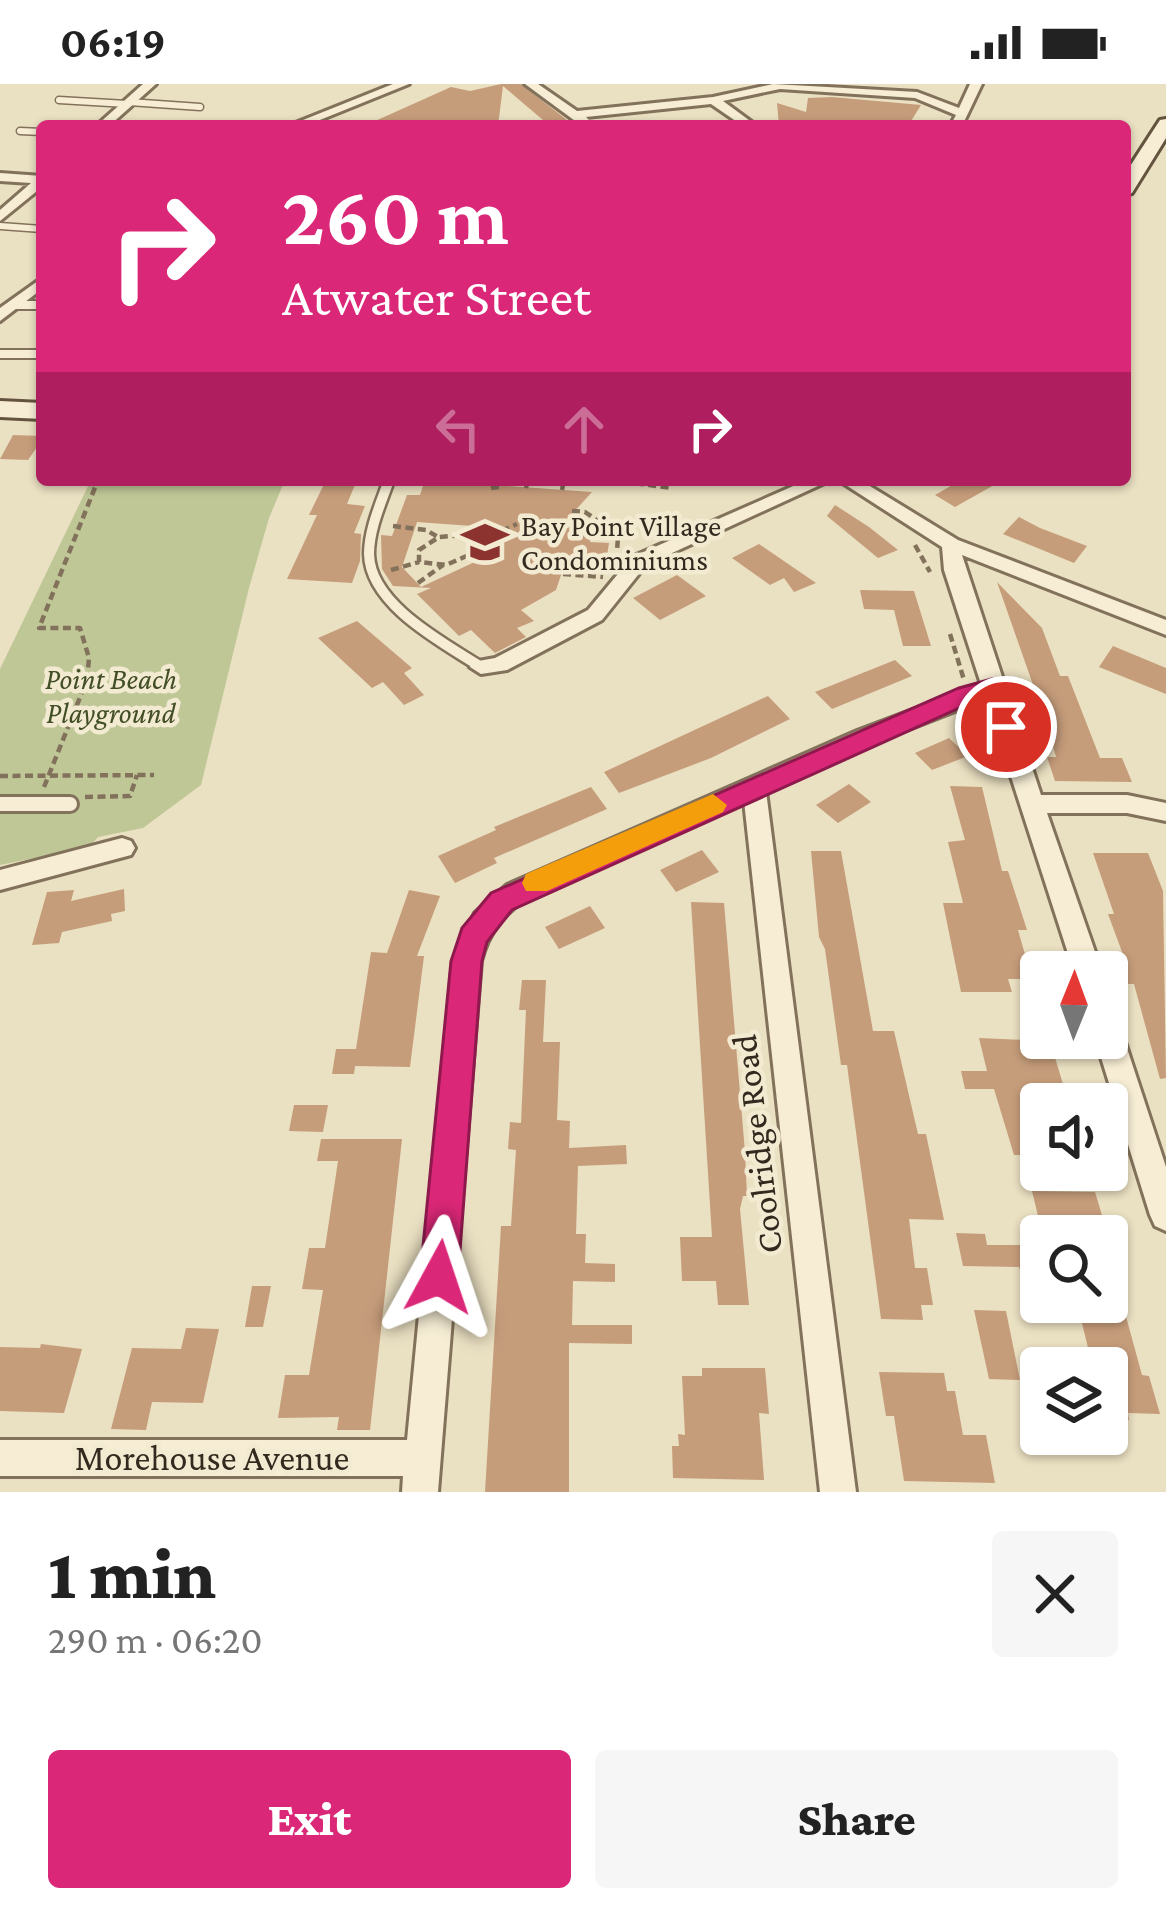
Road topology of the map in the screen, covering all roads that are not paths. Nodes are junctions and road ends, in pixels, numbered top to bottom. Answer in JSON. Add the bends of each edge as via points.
{"nodes":[{"id":1,"x":150,"y":84,"type":"edge"},
{"id":2,"x":403,"y":84,"type":"edge"},
{"id":3,"x":530,"y":84,"type":"edge"},
{"id":4,"x":976,"y":84,"type":"edge"},
{"id":5,"x":59,"y":100,"type":"dead end"},
{"id":6,"x":713,"y":100,"type":"junction"},
{"id":7,"x":128,"y":103,"type":"junction"},
{"id":8,"x":200,"y":107,"type":"dead end"},
{"id":9,"x":576,"y":115,"type":"junction"},
{"id":10,"x":957,"y":119,"type":"edge"},
{"id":11,"x":109,"y":120,"type":"edge"},
{"id":12,"x":310,"y":120,"type":"edge"},
{"id":13,"x":582,"y":120,"type":"edge"},
{"id":14,"x":742,"y":120,"type":"edge"},
{"id":15,"x":1166,"y":124,"type":"edge"},
{"id":16,"x":20,"y":131,"type":"dead end"},
{"id":17,"x":36,"y":132,"type":"edge"},
{"id":18,"x":0,"y":177,"type":"edge"},
{"id":19,"x":1131,"y":179,"type":"edge"},
{"id":20,"x":36,"y":180,"type":"edge"},
{"id":21,"x":36,"y":185,"type":"edge"},
{"id":22,"x":0,"y":217,"type":"edge"},
{"id":23,"x":0,"y":226,"type":"edge"},
{"id":24,"x":36,"y":229,"type":"edge"},
{"id":25,"x":36,"y":287,"type":"edge"},
{"id":26,"x":7,"y":311,"type":"edge"},
{"id":27,"x":0,"y":354,"type":"edge"},
{"id":28,"x":36,"y":354,"type":"edge"},
{"id":29,"x":0,"y":409,"type":"edge"},
{"id":30,"x":36,"y":411,"type":"edge"},
{"id":31,"x":387,"y":486,"type":"edge"},
{"id":32,"x":808,"y":486,"type":"edge"},
{"id":33,"x":858,"y":486,"type":"edge"},
{"id":34,"x":951,"y":544,"type":"junction"},
{"id":35,"x":1166,"y":628,"type":"edge"},
{"id":36,"x":481,"y":667,"type":"joint"},
{"id":37,"x":978,"y":685,"type":"junction"},
{"id":38,"x":754,"y":787,"type":"junction"},
{"id":39,"x":0,"y":804,"type":"edge"},
{"id":40,"x":70,"y":804,"type":"road end"},
{"id":41,"x":1033,"y":804,"type":"junction"},
{"id":42,"x":1166,"y":812,"type":"edge"},
{"id":43,"x":122,"y":848,"type":"dead end"},
{"id":44,"x":0,"y":880,"type":"edge"},
{"id":45,"x":1081,"y":951,"type":"edge"},
{"id":46,"x":1121,"y":1059,"type":"edge"},
{"id":47,"x":1152,"y":1124,"type":"edge"},
{"id":48,"x":1166,"y":1215,"type":"edge"},
{"id":49,"x":0,"y":1458,"type":"edge"},
{"id":50,"x":422,"y":1475,"type":"edge"},
{"id":51,"x":838,"y":1492,"type":"edge"}],
"edges":[{"from":1,"to":7,"type":"street"},
{"from":2,"to":12,"type":"street"},
{"from":3,"to":9,"type":"street"},
{"from":4,"to":10,"type":"street"},
{"from":5,"to":7,"type":"lane"},
{"from":6,"to":9,"type":"street"},
{"from":6,"to":10,"type":"street","via":[[780,86],[917,95]]},
{"from":6,"to":14,"type":"street"},
{"from":7,"to":8,"type":"lane"},
{"from":7,"to":11,"type":"street"},
{"from":9,"to":13,"type":"street"},
{"from":15,"to":19,"type":"main road"},
{"from":16,"to":17,"type":"lane"},
{"from":18,"to":20,"type":"street"},
{"from":21,"to":22,"type":"street"},
{"from":23,"to":24,"type":"lane"},
{"from":25,"to":26,"type":"street"},
{"from":27,"to":28,"type":"lane"},
{"from":29,"to":30,"type":"main road"},
{"from":31,"to":36,"type":"lane","via":[[369,560],[377,582],[432,636]]},
{"from":32,"to":36,"type":"street","via":[[639,561],[595,614]]},
{"from":33,"to":34,"type":"street"},
{"from":34,"to":35,"type":"street"},
{"from":34,"to":37,"type":"street"},
{"from":37,"to":38,"type":"street"},
{"from":37,"to":41,"type":"street"},
{"from":38,"to":50,"type":"street","via":[[516,892],[473,937]]},
{"from":38,"to":51,"type":"street","name":"Coolridge Road"},
{"from":39,"to":40,"type":"lane"},
{"from":41,"to":42,"type":"street"},
{"from":41,"to":45,"type":"street"},
{"from":43,"to":44,"type":"street"},
{"from":46,"to":47,"type":"street"},
{"from":47,"to":48,"type":"street"},
{"from":49,"to":50,"type":"street","name":"Morehouse Avenue"}]}
